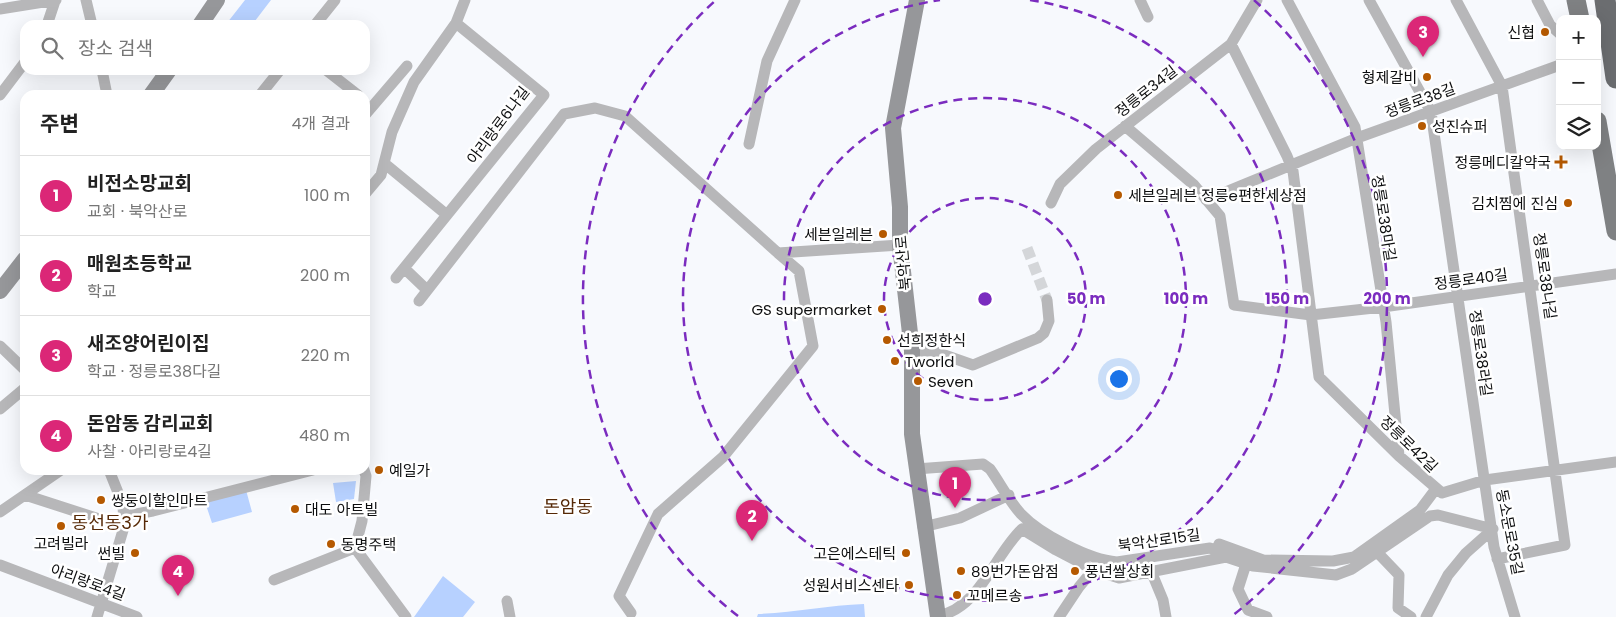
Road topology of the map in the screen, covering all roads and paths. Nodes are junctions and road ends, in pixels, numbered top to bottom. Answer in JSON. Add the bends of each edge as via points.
{"nodes":[{"id":1,"x":55,"y":0,"type":"edge"},
{"id":2,"x":86,"y":0,"type":"edge"},
{"id":3,"x":217,"y":0,"type":"edge"},
{"id":4,"x":335,"y":0,"type":"edge"},
{"id":5,"x":465,"y":0,"type":"edge"},
{"id":6,"x":795,"y":0,"type":"edge"},
{"id":7,"x":917,"y":0,"type":"edge"},
{"id":8,"x":1140,"y":0,"type":"edge"},
{"id":9,"x":1258,"y":0,"type":"edge"},
{"id":10,"x":1287,"y":0,"type":"edge"},
{"id":11,"x":1369,"y":0,"type":"edge"},
{"id":12,"x":1456,"y":0,"type":"edge"},
{"id":13,"x":1537,"y":0,"type":"edge"},
{"id":14,"x":1576,"y":0,"type":"edge"},
{"id":15,"x":1605,"y":0,"type":"edge"},
{"id":16,"x":0,"y":9,"type":"edge"},
{"id":17,"x":1579,"y":15,"type":"edge"},
{"id":18,"x":1148,"y":17,"type":"dead end"},
{"id":19,"x":49,"y":20,"type":"edge"},
{"id":20,"x":91,"y":20,"type":"edge"},
{"id":21,"x":203,"y":20,"type":"edge"},
{"id":22,"x":319,"y":20,"type":"edge"},
{"id":23,"x":456,"y":23,"type":"junction"},
{"id":24,"x":1556,"y":31,"type":"edge"},
{"id":25,"x":1231,"y":44,"type":"junction"},
{"id":26,"x":407,"y":66,"type":"dead end"},
{"id":27,"x":1556,"y":66,"type":"edge"},
{"id":28,"x":20,"y":69,"type":"edge"},
{"id":29,"x":103,"y":75,"type":"edge"},
{"id":30,"x":166,"y":75,"type":"edge"},
{"id":31,"x":276,"y":75,"type":"edge"},
{"id":32,"x":332,"y":75,"type":"edge"},
{"id":33,"x":1616,"y":78,"type":"edge"},
{"id":34,"x":1502,"y":86,"type":"junction"},
{"id":35,"x":107,"y":90,"type":"edge"},
{"id":36,"x":155,"y":90,"type":"edge"},
{"id":37,"x":264,"y":90,"type":"edge"},
{"id":38,"x":352,"y":90,"type":"edge"},
{"id":39,"x":0,"y":95,"type":"edge"},
{"id":40,"x":370,"y":104,"type":"edge"},
{"id":41,"x":1431,"y":112,"type":"junction"},
{"id":42,"x":1126,"y":126,"type":"junction"},
{"id":43,"x":1357,"y":138,"type":"junction"},
{"id":44,"x":749,"y":144,"type":"dead end"},
{"id":45,"x":1601,"y":144,"type":"edge"},
{"id":46,"x":384,"y":163,"type":"junction"},
{"id":47,"x":1290,"y":164,"type":"junction"},
{"id":48,"x":370,"y":188,"type":"edge"},
{"id":49,"x":1206,"y":200,"type":"junction"},
{"id":50,"x":1051,"y":203,"type":"dead end"},
{"id":51,"x":447,"y":214,"type":"junction"},
{"id":52,"x":1616,"y":231,"type":"edge"},
{"id":53,"x":900,"y":245,"type":"junction"},
{"id":54,"x":778,"y":253,"type":"junction"},
{"id":55,"x":20,"y":265,"type":"edge"},
{"id":56,"x":404,"y":268,"type":"junction"},
{"id":57,"x":1616,"y":274,"type":"edge"},
{"id":58,"x":396,"y":278,"type":"dead end"},
{"id":59,"x":1531,"y":285,"type":"junction"},
{"id":60,"x":427,"y":290,"type":"junction"},
{"id":61,"x":0,"y":291,"type":"edge"},
{"id":62,"x":1457,"y":296,"type":"junction"},
{"id":63,"x":1047,"y":300,"type":"tunnel mouth"},
{"id":64,"x":419,"y":301,"type":"dead end"},
{"id":65,"x":1383,"y":307,"type":"junction"},
{"id":66,"x":1311,"y":315,"type":"junction"},
{"id":67,"x":0,"y":346,"type":"edge"},
{"id":68,"x":912,"y":351,"type":"junction"},
{"id":69,"x":20,"y":365,"type":"edge"},
{"id":70,"x":20,"y":392,"type":"edge"},
{"id":71,"x":0,"y":409,"type":"edge"},
{"id":72,"x":1399,"y":456,"type":"junction"},
{"id":73,"x":1616,"y":462,"type":"edge"},
{"id":74,"x":916,"y":470,"type":"junction"},
{"id":75,"x":1556,"y":471,"type":"junction"},
{"id":76,"x":54,"y":475,"type":"edge"},
{"id":77,"x":111,"y":475,"type":"edge"},
{"id":78,"x":293,"y":475,"type":"edge"},
{"id":79,"x":366,"y":475,"type":"edge"},
{"id":80,"x":1485,"y":480,"type":"junction"},
{"id":81,"x":1435,"y":490,"type":"junction"},
{"id":82,"x":25,"y":495,"type":"junction"},
{"id":83,"x":1009,"y":495,"type":"junction"},
{"id":84,"x":0,"y":512,"type":"edge"},
{"id":85,"x":124,"y":521,"type":"junction"},
{"id":86,"x":923,"y":527,"type":"junction"},
{"id":87,"x":1493,"y":529,"type":"junction"},
{"id":88,"x":355,"y":548,"type":"junction"},
{"id":89,"x":1186,"y":551,"type":"junction"},
{"id":90,"x":1377,"y":552,"type":"junction"},
{"id":91,"x":1232,"y":558,"type":"junction"},
{"id":92,"x":1497,"y":559,"type":"junction"},
{"id":93,"x":1102,"y":560,"type":"junction"},
{"id":94,"x":1246,"y":564,"type":"junction"},
{"id":95,"x":0,"y":565,"type":"edge"},
{"id":96,"x":1094,"y":570,"type":"junction"},
{"id":97,"x":1150,"y":571,"type":"junction"},
{"id":98,"x":274,"y":580,"type":"dead end"},
{"id":99,"x":507,"y":601,"type":"dead end"},
{"id":100,"x":99,"y":603,"type":"junction"},
{"id":101,"x":631,"y":613,"type":"dead end"},
{"id":102,"x":938,"y":616,"type":"edge"},
{"id":103,"x":1408,"y":616,"type":"edge"},
{"id":104,"x":96,"y":617,"type":"edge"},
{"id":105,"x":137,"y":617,"type":"edge"},
{"id":106,"x":406,"y":617,"type":"edge"},
{"id":107,"x":510,"y":617,"type":"edge"},
{"id":108,"x":1059,"y":617,"type":"edge"},
{"id":109,"x":1166,"y":617,"type":"edge"},
{"id":110,"x":1267,"y":617,"type":"edge"},
{"id":111,"x":1426,"y":617,"type":"edge"},
{"id":112,"x":1515,"y":617,"type":"edge"}],
"edges":[{"from":1,"to":16,"type":"street"},
{"from":1,"to":19,"type":"street"},
{"from":2,"to":20,"type":"street"},
{"from":3,"to":21,"type":"street"},
{"from":4,"to":22,"type":"street"},
{"from":5,"to":23,"type":"street"},
{"from":6,"to":44,"type":"street","via":[[767,61]]},
{"from":7,"to":53,"type":"street","name":"북악산로","via":[[893,128]]},
{"from":8,"to":18,"type":"street"},
{"from":9,"to":25,"type":"street","name":"정릉로34길"},
{"from":10,"to":43,"type":"street","name":"정릉로38마길","via":[[1355,128]]},
{"from":11,"to":41,"type":"street"},
{"from":12,"to":34,"type":"street","name":"정릉로38나길"},
{"from":13,"to":24,"type":"street","via":[[1550,26]]},
{"from":14,"to":17,"type":"main road"},
{"from":15,"to":33,"type":"highway"},
{"from":23,"to":46,"type":"street","via":[[414,82],[392,132]]},
{"from":23,"to":51,"type":"street","name":"아리랑로6나길","via":[[544,95]]},
{"from":25,"to":42,"type":"street","name":"정릉로34길"},
{"from":25,"to":47,"type":"street"},
{"from":26,"to":40,"type":"street"},
{"from":27,"to":34,"type":"street","name":"정릉로38길"},
{"from":28,"to":39,"type":"street"},
{"from":29,"to":35,"type":"street"},
{"from":30,"to":36,"type":"street"},
{"from":31,"to":37,"type":"street"},
{"from":32,"to":38,"type":"street"},
{"from":34,"to":41,"type":"street","name":"정릉로38길"},
{"from":34,"to":59,"type":"street","name":"정릉로38나길"},
{"from":41,"to":43,"type":"street","name":"정릉로38길"},
{"from":41,"to":62,"type":"street","name":"정릉로38라길"},
{"from":42,"to":49,"type":"street","via":[[1194,185]]},
{"from":42,"to":50,"type":"street","name":"정릉로34길","via":[[1096,149],[1060,184]]},
{"from":43,"to":47,"type":"street","name":"정릉로38길"},
{"from":43,"to":65,"type":"street","name":"정릉로38마길"},
{"from":45,"to":52,"type":"main road"},
{"from":46,"to":48,"type":"street","via":[[381,175]]},
{"from":46,"to":51,"type":"street"},
{"from":47,"to":49,"type":"street","name":"정릉로38길"},
{"from":47,"to":66,"type":"street"},
{"from":49,"to":66,"type":"street","name":"정릉로40길","via":[[1220,216],[1234,305]]},
{"from":51,"to":56,"type":"street","name":"아리랑로6나길"},
{"from":53,"to":54,"type":"street"},
{"from":53,"to":68,"type":"street","name":"북악산로"},
{"from":54,"to":60,"type":"street","via":[[626,116],[595,108],[564,114]]},
{"from":54,"to":101,"type":"street","via":[[799,271],[813,346],[722,457],[658,514],[619,596]]},
{"from":55,"to":61,"type":"street"},
{"from":56,"to":58,"type":"street","name":"아리랑로6나길"},
{"from":56,"to":60,"type":"street"},
{"from":57,"to":59,"type":"street","name":"정릉로40길"},
{"from":59,"to":62,"type":"street","name":"정릉로40길"},
{"from":59,"to":75,"type":"street","name":"정릉로38나길"},
{"from":60,"to":64,"type":"street"},
{"from":62,"to":65,"type":"street","name":"정릉로40길"},
{"from":62,"to":80,"type":"street","name":"정릉로38라길"},
{"from":63,"to":68,"type":"street","via":[[1050,321],[1044,333],[980,363],[965,363],[933,351]]},
{"from":65,"to":66,"type":"street","name":"정릉로40길"},
{"from":65,"to":72,"type":"street","name":"정릉로38마길"},
{"from":66,"to":72,"type":"street","name":"정릉로42길","via":[[1319,377]]},
{"from":67,"to":69,"type":"street"},
{"from":68,"to":74,"type":"street","name":"북악산로","via":[[912,434]]},
{"from":70,"to":71,"type":"street"},
{"from":72,"to":81,"type":"street","name":"정릉로42길"},
{"from":73,"to":75,"type":"street","name":"정릉로42길"},
{"from":74,"to":83,"type":"street","name":"북악산로15길","via":[[983,464]]},
{"from":74,"to":86,"type":"street","name":"북악산로"},
{"from":75,"to":80,"type":"street","name":"정릉로42길"},
{"from":75,"to":92,"type":"street","via":[[1565,545]]},
{"from":76,"to":82,"type":"street"},
{"from":77,"to":85,"type":"street","via":[[123,505]]},
{"from":78,"to":85,"type":"street"},
{"from":79,"to":88,"type":"street","via":[[362,521]]},
{"from":80,"to":81,"type":"street","name":"정릉로42길","via":[[1449,492]]},
{"from":80,"to":87,"type":"street","name":"동소문로35길"},
{"from":81,"to":89,"type":"street","via":[[1420,510],[1354,557],[1333,561],[1263,560],[1215,543]]},
{"from":82,"to":84,"type":"street"},
{"from":82,"to":85,"type":"street"},
{"from":83,"to":86,"type":"street","via":[[960,518]]},
{"from":83,"to":93,"type":"street","name":"북악산로15길","via":[[1021,514],[1051,538]]},
{"from":85,"to":100,"type":"street","via":[[122,539]]},
{"from":86,"to":102,"type":"street","name":"북악산로"},
{"from":87,"to":90,"type":"street","name":"북악산로15길","via":[[1432,515]]},
{"from":87,"to":92,"type":"street","name":"동소문로35길"},
{"from":87,"to":111,"type":"street","via":[[1466,553],[1448,575]]},
{"from":88,"to":98,"type":"street"},
{"from":88,"to":106,"type":"street"},
{"from":89,"to":91,"type":"street","name":"북악산로15길","via":[[1210,548]]},
{"from":89,"to":93,"type":"street","name":"북악산로15길","via":[[1117,562]]},
{"from":90,"to":94,"type":"street","name":"북악산로15길","via":[[1352,570],[1336,575]]},
{"from":90,"to":103,"type":"street","via":[[1399,575],[1398,608]]},
{"from":91,"to":94,"type":"street","name":"북악산로15길"},
{"from":91,"to":97,"type":"street","name":"북악산로15길","via":[[1213,558]]},
{"from":92,"to":112,"type":"street","name":"동소문로35길"},
{"from":93,"to":96,"type":"street"},
{"from":94,"to":110,"type":"street","via":[[1238,589],[1248,610]]},
{"from":95,"to":100,"type":"street","name":"아리랑로4길"},
{"from":96,"to":97,"type":"street","name":"북악산로15길","via":[[1119,578]]},
{"from":96,"to":102,"type":"street","name":"북악산로","via":[[1022,530],[966,601],[954,612]]},
{"from":96,"to":108,"type":"street"},
{"from":97,"to":109,"type":"street","name":"북악산로15길","via":[[1165,604]]},
{"from":99,"to":107,"type":"street"},
{"from":100,"to":104,"type":"street"},
{"from":100,"to":105,"type":"street","name":"아리랑로4길"}]}
